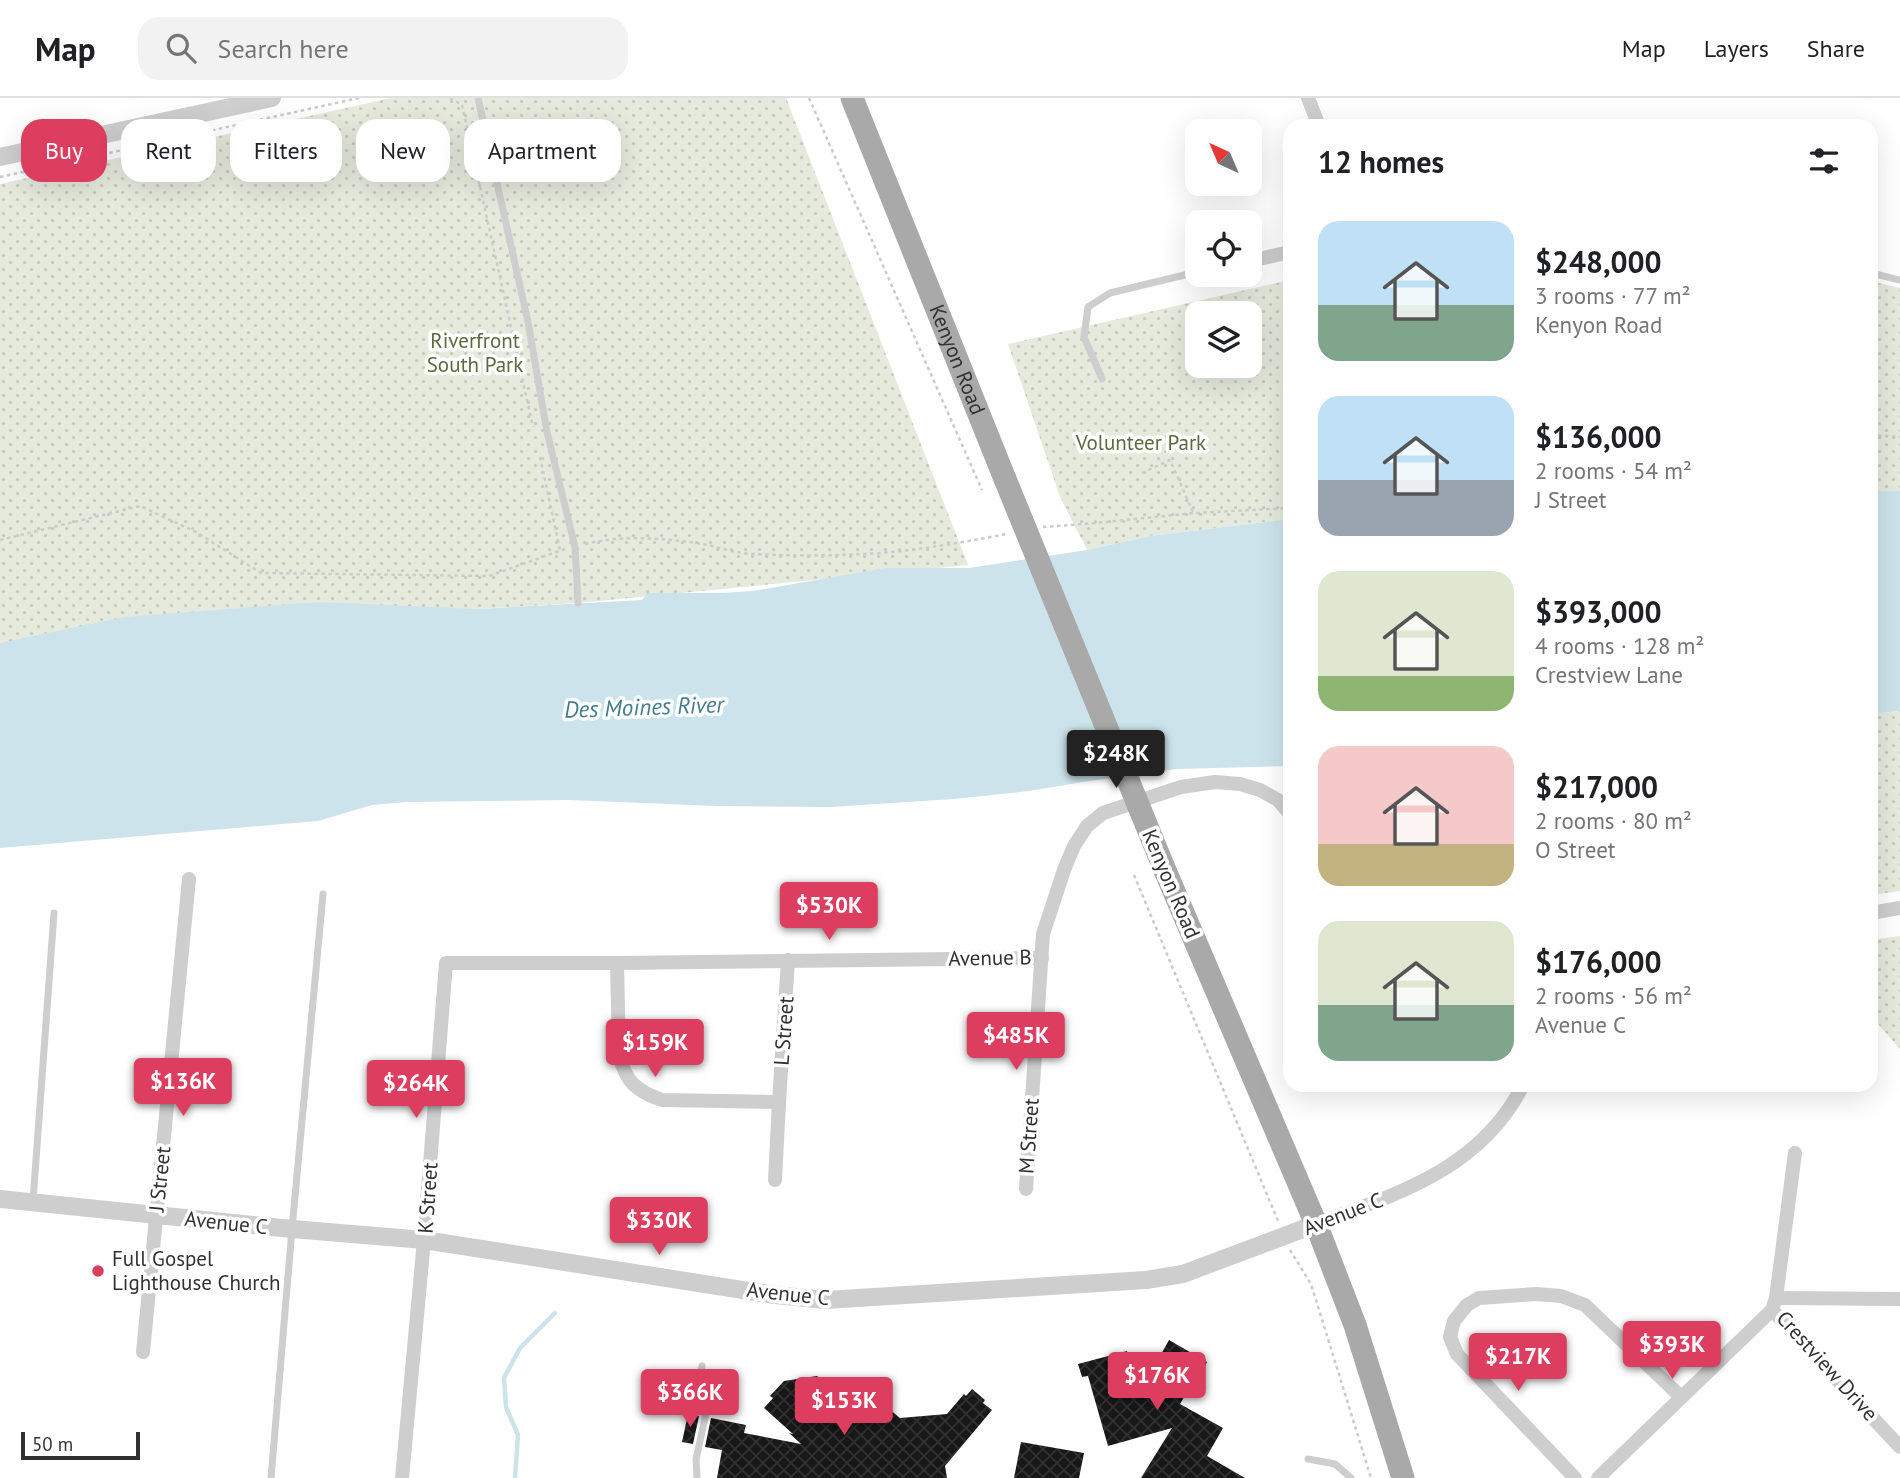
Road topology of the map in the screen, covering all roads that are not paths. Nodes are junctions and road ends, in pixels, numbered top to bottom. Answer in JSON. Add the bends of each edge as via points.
{"nodes":[{"id":1,"x":272,"y":98,"type":"edge"},
{"id":2,"x":478,"y":98,"type":"edge"},
{"id":3,"x":852,"y":98,"type":"edge"},
{"id":4,"x":1308,"y":98,"type":"edge"},
{"id":5,"x":1316,"y":119,"type":"edge"},
{"id":6,"x":0,"y":157,"type":"edge"},
{"id":7,"x":1283,"y":254,"type":"edge"},
{"id":8,"x":1262,"y":258,"type":"edge"},
{"id":9,"x":1185,"y":275,"type":"edge"},
{"id":10,"x":1878,"y":275,"type":"edge"},
{"id":11,"x":1900,"y":280,"type":"edge"},
{"id":12,"x":1102,"y":379,"type":"dead end"},
{"id":13,"x":578,"y":603,"type":"dead end"},
{"id":14,"x":1283,"y":806,"type":"edge"},
{"id":15,"x":189,"y":879,"type":"dead end"},
{"id":16,"x":323,"y":894,"type":"dead end"},
{"id":17,"x":1900,"y":908,"type":"edge"},
{"id":18,"x":1878,"y":912,"type":"edge"},
{"id":19,"x":54,"y":913,"type":"dead end"},
{"id":20,"x":1041,"y":958,"type":"junction"},
{"id":21,"x":789,"y":960,"type":"junction"},
{"id":22,"x":617,"y":963,"type":"junction"},
{"id":23,"x":1518,"y":1092,"type":"edge"},
{"id":24,"x":779,"y":1102,"type":"junction"},
{"id":25,"x":1795,"y":1153,"type":"dead end"},
{"id":26,"x":775,"y":1180,"type":"dead end"},
{"id":27,"x":1026,"y":1189,"type":"dead end"},
{"id":28,"x":0,"y":1199,"type":"edge"},
{"id":29,"x":32,"y":1202,"type":"junction"},
{"id":30,"x":156,"y":1216,"type":"junction"},
{"id":31,"x":1316,"y":1224,"type":"junction"},
{"id":32,"x":292,"y":1229,"type":"junction"},
{"id":33,"x":425,"y":1240,"type":"junction"},
{"id":34,"x":1900,"y":1299,"type":"edge"},
{"id":35,"x":1774,"y":1304,"type":"junction"},
{"id":36,"x":143,"y":1352,"type":"dead end"},
{"id":37,"x":702,"y":1366,"type":"dead end"},
{"id":38,"x":1681,"y":1397,"type":"junction"},
{"id":39,"x":1900,"y":1447,"type":"edge"},
{"id":40,"x":1308,"y":1459,"type":"dead end"},
{"id":41,"x":271,"y":1478,"type":"edge"},
{"id":42,"x":402,"y":1478,"type":"edge"},
{"id":43,"x":697,"y":1478,"type":"edge"},
{"id":44,"x":1351,"y":1478,"type":"edge"},
{"id":45,"x":1403,"y":1478,"type":"edge"},
{"id":46,"x":1575,"y":1478,"type":"edge"},
{"id":47,"x":1598,"y":1478,"type":"edge"}],
"edges":[{"from":1,"to":6,"type":"street"},
{"from":2,"to":13,"type":"lane","via":[[575,547]]},
{"from":3,"to":31,"type":"main road","name":"Kenyon Road","bridge":true,"via":[[1164,869]]},
{"from":4,"to":5,"type":"street"},
{"from":7,"to":8,"type":"street"},
{"from":9,"to":12,"type":"lane","via":[[1110,293],[1088,307],[1084,337]]},
{"from":10,"to":11,"type":"lane"},
{"from":14,"to":20,"type":"street","name":"Avenue B","via":[[1260,790],[1215,782],[1181,787],[1103,813],[1074,846],[1051,905]]},
{"from":15,"to":30,"type":"street","name":"J Street"},
{"from":16,"to":32,"type":"lane"},
{"from":17,"to":18,"type":"street"},
{"from":19,"to":29,"type":"lane"},
{"from":20,"to":21,"type":"street","name":"Avenue B"},
{"from":20,"to":27,"type":"street","name":"M Street"},
{"from":21,"to":22,"type":"street","name":"Avenue B"},
{"from":21,"to":24,"type":"street","name":"L Street"},
{"from":22,"to":24,"type":"street","via":[[619,1055],[623,1070],[644,1094],[662,1100]]},
{"from":22,"to":33,"type":"street","name":"K Street","via":[[446,963]]},
{"from":23,"to":31,"type":"street","name":"Avenue C","via":[[1470,1153],[1436,1175]]},
{"from":24,"to":26,"type":"street","name":"L Street"},
{"from":25,"to":35,"type":"street","name":"Crestview Drive"},
{"from":28,"to":29,"type":"street","name":"Avenue C"},
{"from":29,"to":30,"type":"street","name":"Avenue C"},
{"from":30,"to":32,"type":"street","name":"Avenue C"},
{"from":30,"to":36,"type":"street","name":"J Street"},
{"from":31,"to":33,"type":"street","name":"Avenue C","via":[[1183,1274],[1146,1280],[826,1300]]},
{"from":31,"to":45,"type":"main road","name":"Kenyon Road","via":[[1355,1325]]},
{"from":32,"to":33,"type":"street","name":"Avenue C"},
{"from":32,"to":41,"type":"lane"},
{"from":33,"to":42,"type":"street","name":"K Street"},
{"from":34,"to":35,"type":"street"},
{"from":35,"to":38,"type":"street"},
{"from":35,"to":39,"type":"street","name":"Crestview Drive"},
{"from":37,"to":43,"type":"lane","via":[[695,1405],[706,1414],[696,1459]]},
{"from":38,"to":46,"type":"street","via":[[1585,1305],[1562,1296],[1536,1294],[1479,1298],[1467,1305],[1454,1321],[1450,1337],[1457,1354]]},
{"from":38,"to":47,"type":"street"},
{"from":40,"to":44,"type":"lane","via":[[1335,1464]]}]}
